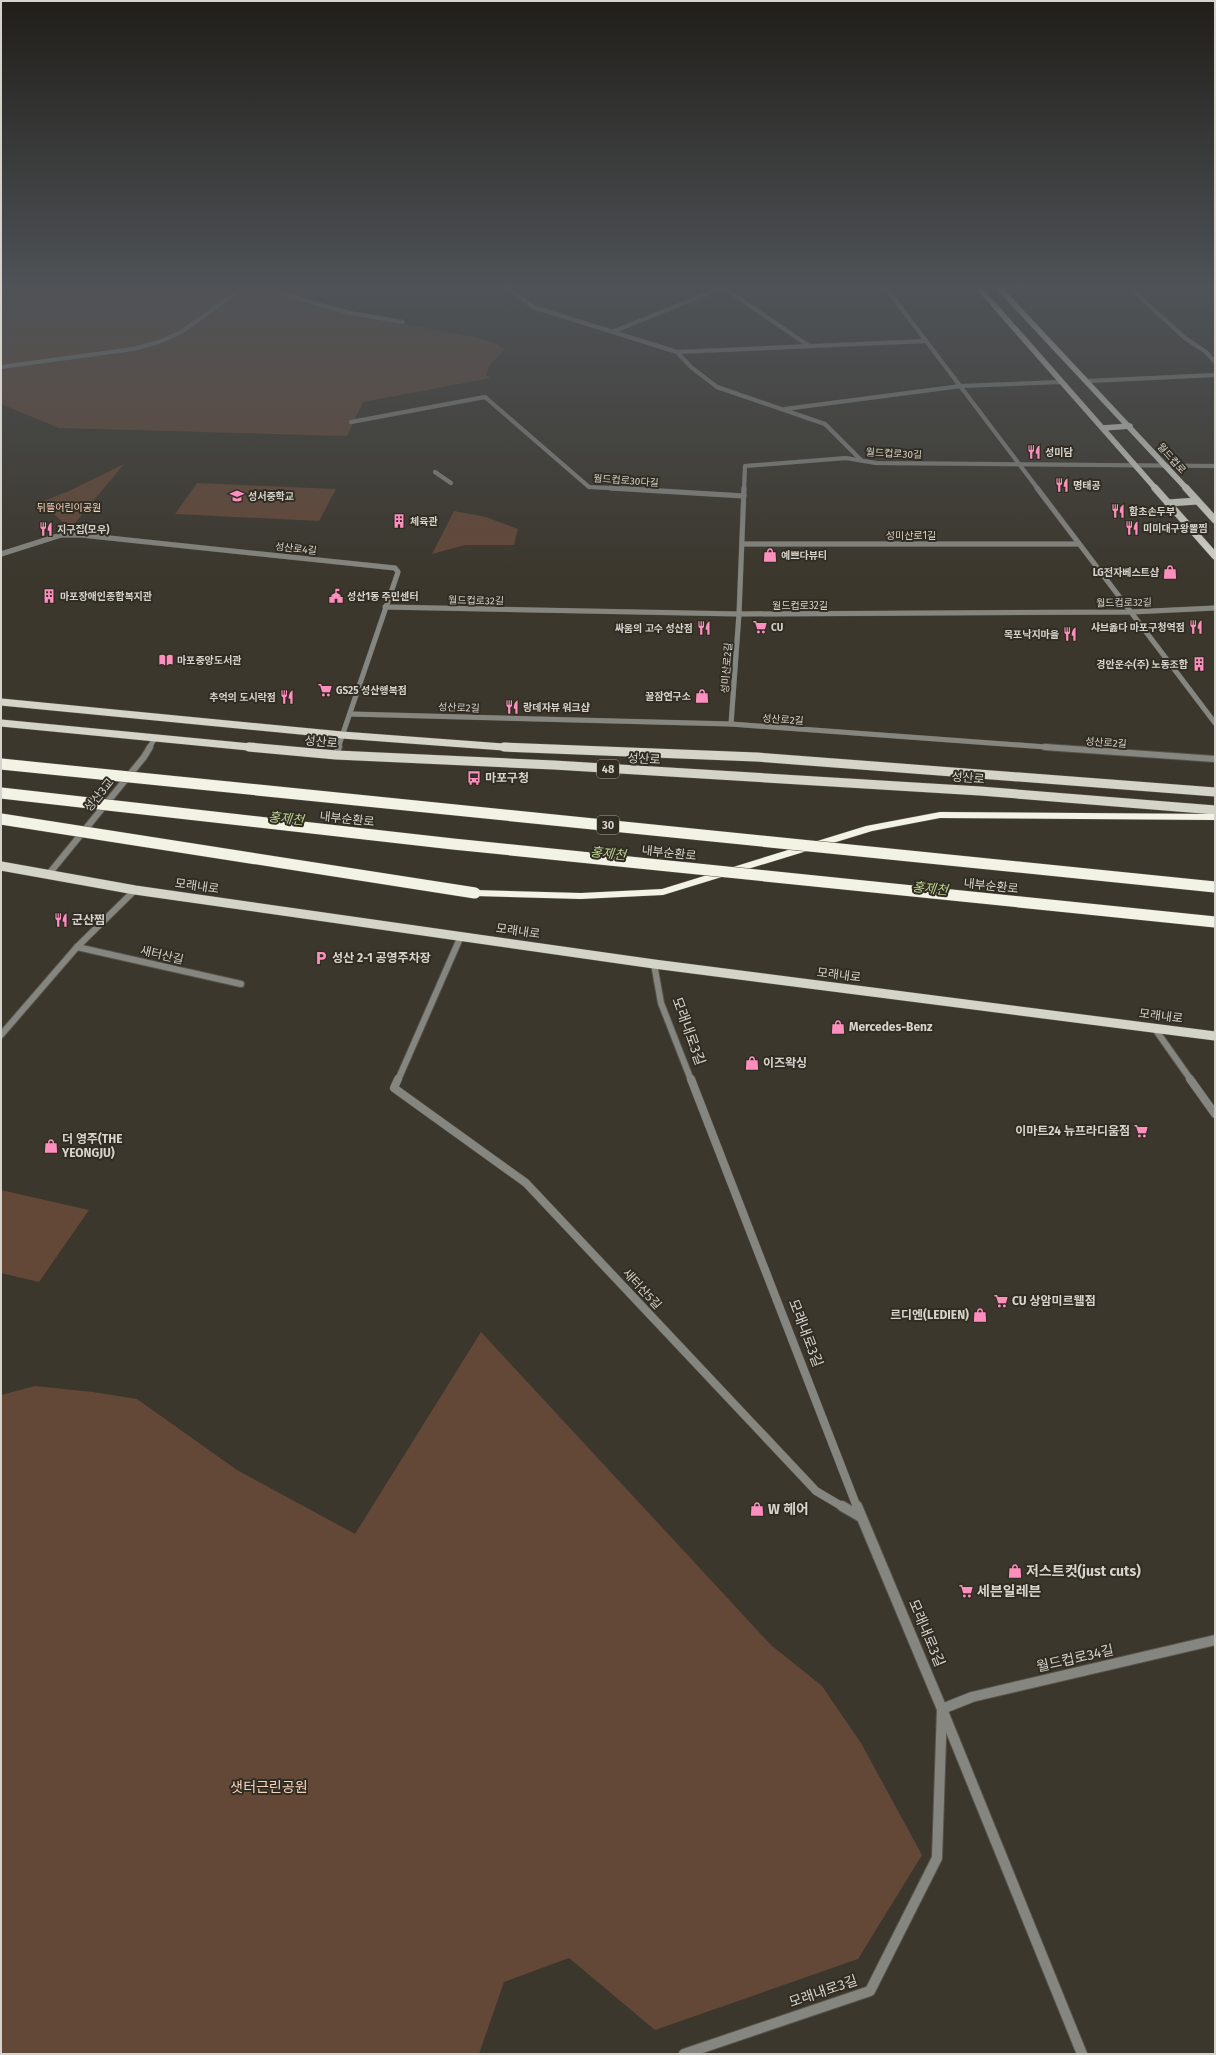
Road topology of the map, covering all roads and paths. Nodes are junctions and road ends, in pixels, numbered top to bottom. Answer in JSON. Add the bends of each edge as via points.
{"nodes":[{"id":1,"x":713,"y":384,"type":"edge"},
{"id":2,"x":1014,"y":384,"type":"edge"},
{"id":3,"x":1063,"y":384,"type":"edge"},
{"id":4,"x":1091,"y":384,"type":"edge"},
{"id":5,"x":961,"y":386,"type":"junction"},
{"id":6,"x":785,"y":409,"type":"junction"},
{"id":7,"x":351,"y":422,"type":"dead end"},
{"id":8,"x":1130,"y":426,"type":"junction"},
{"id":9,"x":1103,"y":428,"type":"junction"},
{"id":10,"x":861,"y":460,"type":"junction"},
{"id":11,"x":1020,"y":464,"type":"junction"},
{"id":12,"x":1136,"y":466,"type":"junction"},
{"id":13,"x":1166,"y":466,"type":"junction"},
{"id":14,"x":1215,"y":466,"type":"edge"},
{"id":15,"x":435,"y":472,"type":"dead end"},
{"id":16,"x":451,"y":484,"type":"dead end"},
{"id":17,"x":744,"y":496,"type":"junction"},
{"id":18,"x":1197,"y":501,"type":"junction"},
{"id":19,"x":1168,"y":503,"type":"junction"},
{"id":20,"x":1215,"y":520,"type":"edge"},
{"id":21,"x":742,"y":544,"type":"junction"},
{"id":22,"x":1079,"y":544,"type":"junction"},
{"id":23,"x":1,"y":554,"type":"edge"},
{"id":24,"x":1215,"y":556,"type":"edge"},
{"id":25,"x":385,"y":607,"type":"junction"},
{"id":26,"x":1215,"y":608,"type":"edge"},
{"id":27,"x":1131,"y":612,"type":"junction"},
{"id":28,"x":739,"y":614,"type":"junction"},
{"id":29,"x":1,"y":702,"type":"edge"},
{"id":30,"x":350,"y":714,"type":"junction"},
{"id":31,"x":1,"y":723,"type":"edge"},
{"id":32,"x":1215,"y":723,"type":"edge"},
{"id":33,"x":731,"y":724,"type":"junction"},
{"id":34,"x":342,"y":736,"type":"junction"},
{"id":35,"x":155,"y":738,"type":"junction"},
{"id":36,"x":336,"y":755,"type":"junction"},
{"id":37,"x":1215,"y":759,"type":"edge"},
{"id":38,"x":1,"y":764,"type":"edge"},
{"id":39,"x":1215,"y":792,"type":"edge"},
{"id":40,"x":1,"y":793,"type":"edge"},
{"id":41,"x":1215,"y":810,"type":"edge"},
{"id":42,"x":1215,"y":817,"type":"edge"},
{"id":43,"x":1,"y":819,"type":"edge"},
{"id":44,"x":1,"y":866,"type":"edge"},
{"id":45,"x":48,"y":875,"type":"junction"},
{"id":46,"x":1215,"y":886,"type":"edge"},
{"id":47,"x":136,"y":890,"type":"junction"},
{"id":48,"x":1215,"y":922,"type":"edge"},
{"id":49,"x":461,"y":936,"type":"junction"},
{"id":50,"x":77,"y":947,"type":"junction"},
{"id":51,"x":654,"y":964,"type":"junction"},
{"id":52,"x":241,"y":984,"type":"dead end"},
{"id":53,"x":1155,"y":1029,"type":"junction"},
{"id":54,"x":1,"y":1035,"type":"edge"},
{"id":55,"x":1215,"y":1036,"type":"edge"},
{"id":56,"x":1215,"y":1114,"type":"edge"},
{"id":57,"x":862,"y":1517,"type":"junction"},
{"id":58,"x":1215,"y":1640,"type":"edge"},
{"id":59,"x":942,"y":1709,"type":"junction"},
{"id":60,"x":684,"y":2054,"type":"edge"},
{"id":61,"x":1082,"y":2054,"type":"edge"}],
"edges":[{"from":1,"to":6,"type":"street"},
{"from":2,"to":5,"type":"street"},
{"from":3,"to":9,"type":"main road"},
{"from":4,"to":8,"type":"main road","name":"월드컵로"},
{"from":5,"to":6,"type":"street"},
{"from":5,"to":11,"type":"street"},
{"from":6,"to":10,"type":"street","via":[[825,424]]},
{"from":7,"to":17,"type":"street","name":"월드컵로30다길","via":[[485,397],[589,488]]},
{"from":8,"to":9,"type":"main road"},
{"from":8,"to":13,"type":"main road","name":"월드컵로"},
{"from":9,"to":12,"type":"main road"},
{"from":10,"to":11,"type":"street","name":"월드컵로30길","via":[[876,463]]},
{"from":10,"to":17,"type":"street","name":"월드컵로30길","via":[[823,459],[745,466]]},
{"from":11,"to":12,"type":"street","name":"월드컵로30길"},
{"from":11,"to":22,"type":"street"},
{"from":12,"to":13,"type":"street","name":"월드컵로30길"},
{"from":12,"to":19,"type":"main road"},
{"from":13,"to":14,"type":"street","name":"월드컵로30길"},
{"from":13,"to":18,"type":"main road","name":"월드컵로"},
{"from":15,"to":16,"type":"street"},
{"from":17,"to":21,"type":"street","name":"월드컵로30길"},
{"from":18,"to":19,"type":"main road"},
{"from":18,"to":20,"type":"main road","name":"월드컵로"},
{"from":19,"to":24,"type":"main road"},
{"from":21,"to":22,"type":"street","name":"성미산로1길"},
{"from":21,"to":28,"type":"street","name":"월드컵로30길"},
{"from":22,"to":27,"type":"street"},
{"from":23,"to":25,"type":"street","name":"성산로4길","via":[[61,535],[81,535],[387,566],[395,568],[398,572]]},
{"from":25,"to":28,"type":"street","name":"월드컵로32길"},
{"from":25,"to":30,"type":"street","name":"성산로4길"},
{"from":26,"to":27,"type":"street","name":"월드컵로32길"},
{"from":27,"to":28,"type":"street","name":"월드컵로32길"},
{"from":27,"to":32,"type":"street"},
{"from":28,"to":33,"type":"street","name":"성미산로2길"},
{"from":29,"to":34,"type":"main road"},
{"from":30,"to":33,"type":"street","name":"성산로2길"},
{"from":30,"to":34,"type":"street","name":"성산로4길"},
{"from":31,"to":35,"type":"main road","name":"성산로","number":"48"},
{"from":33,"to":37,"type":"street","name":"성산로2길"},
{"from":34,"to":36,"type":"street","name":"성산로4길"},
{"from":34,"to":39,"type":"main road","via":[[522,748],[756,757]]},
{"from":35,"to":36,"type":"main road","name":"성산로","number":"48"},
{"from":35,"to":45,"type":"street","name":"성산3교","bridge":true,"via":[[144,757]]},
{"from":36,"to":41,"type":"main road","name":"성산로","number":"48","via":[[554,765],[980,791]]},
{"from":38,"to":46,"type":"highway","name":"내부순환로","number":"30","bridge":true},
{"from":40,"to":48,"type":"highway","name":"내부순환로","bridge":true,"via":[[469,845]]},
{"from":42,"to":43,"type":"highway","bridge":true,"via":[[940,815],[870,828],[663,892],[581,896],[475,893]]},
{"from":44,"to":45,"type":"main road","name":"모래내로"},
{"from":45,"to":47,"type":"main road","name":"모래내로"},
{"from":47,"to":49,"type":"main road","name":"모래내로"},
{"from":47,"to":50,"type":"street"},
{"from":49,"to":51,"type":"main road","name":"모래내로"},
{"from":49,"to":57,"type":"street","name":"새터산5길","via":[[394,1088],[526,1183],[816,1491]]},
{"from":50,"to":52,"type":"street","name":"새터산길"},
{"from":50,"to":54,"type":"street"},
{"from":51,"to":53,"type":"main road","name":"모래내로"},
{"from":51,"to":57,"type":"street","name":"모래내로3길","via":[[662,1004]]},
{"from":53,"to":55,"type":"main road","name":"모래내로"},
{"from":53,"to":56,"type":"street"},
{"from":57,"to":59,"type":"street","name":"모래내로3길"},
{"from":58,"to":59,"type":"street","name":"월드컵로34길","via":[[972,1697]]},
{"from":59,"to":60,"type":"street","name":"모래내로3길","via":[[938,1858],[870,1991]]},
{"from":59,"to":61,"type":"street","name":"모래내로3길"}]}
